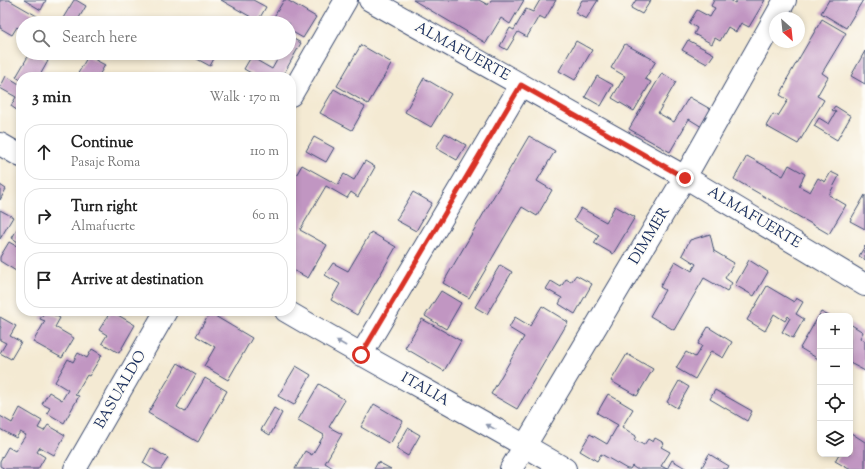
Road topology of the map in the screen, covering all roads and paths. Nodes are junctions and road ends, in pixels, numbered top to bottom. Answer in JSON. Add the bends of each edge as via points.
{"nodes":[{"id":1,"x":346,"y":0,"type":"edge"},
{"id":2,"x":370,"y":0,"type":"edge"},
{"id":3,"x":785,"y":0,"type":"edge"},
{"id":4,"x":521,"y":85,"type":"junction"},
{"id":5,"x":296,"y":86,"type":"edge"},
{"id":6,"x":0,"y":144,"type":"edge"},
{"id":7,"x":16,"y":153,"type":"edge"},
{"id":8,"x":685,"y":178,"type":"junction"},
{"id":9,"x":865,"y":285,"type":"edge"},
{"id":10,"x":163,"y":316,"type":"edge"},
{"id":11,"x":295,"y":316,"type":"edge"},
{"id":12,"x":361,"y":355,"type":"junction"},
{"id":13,"x":525,"y":446,"type":"junction"},
{"id":14,"x":75,"y":469,"type":"edge"},
{"id":15,"x":511,"y":469,"type":"edge"},
{"id":16,"x":565,"y":469,"type":"edge"}],
"edges":[{"from":1,"to":5,"type":"street"},
{"from":2,"to":4,"type":"street","name":"ALMAFUERTE"},
{"from":3,"to":8,"type":"street","name":"DIMMER"},
{"from":4,"to":8,"type":"street","name":"ALMAFUERTE"},
{"from":4,"to":12,"type":"street"},
{"from":6,"to":7,"type":"street"},
{"from":8,"to":9,"type":"street","name":"ALMAFUERTE"},
{"from":8,"to":13,"type":"street","name":"DIMMER"},
{"from":10,"to":14,"type":"street","name":"BASUALDO"},
{"from":12,"to":11,"type":"street","name":"ITALIA","one_way":true},
{"from":13,"to":12,"type":"street","name":"ITALIA","one_way":true},
{"from":13,"to":15,"type":"street","name":"DIMMER"},
{"from":13,"to":16,"type":"street","name":"ITALIA"}]}
